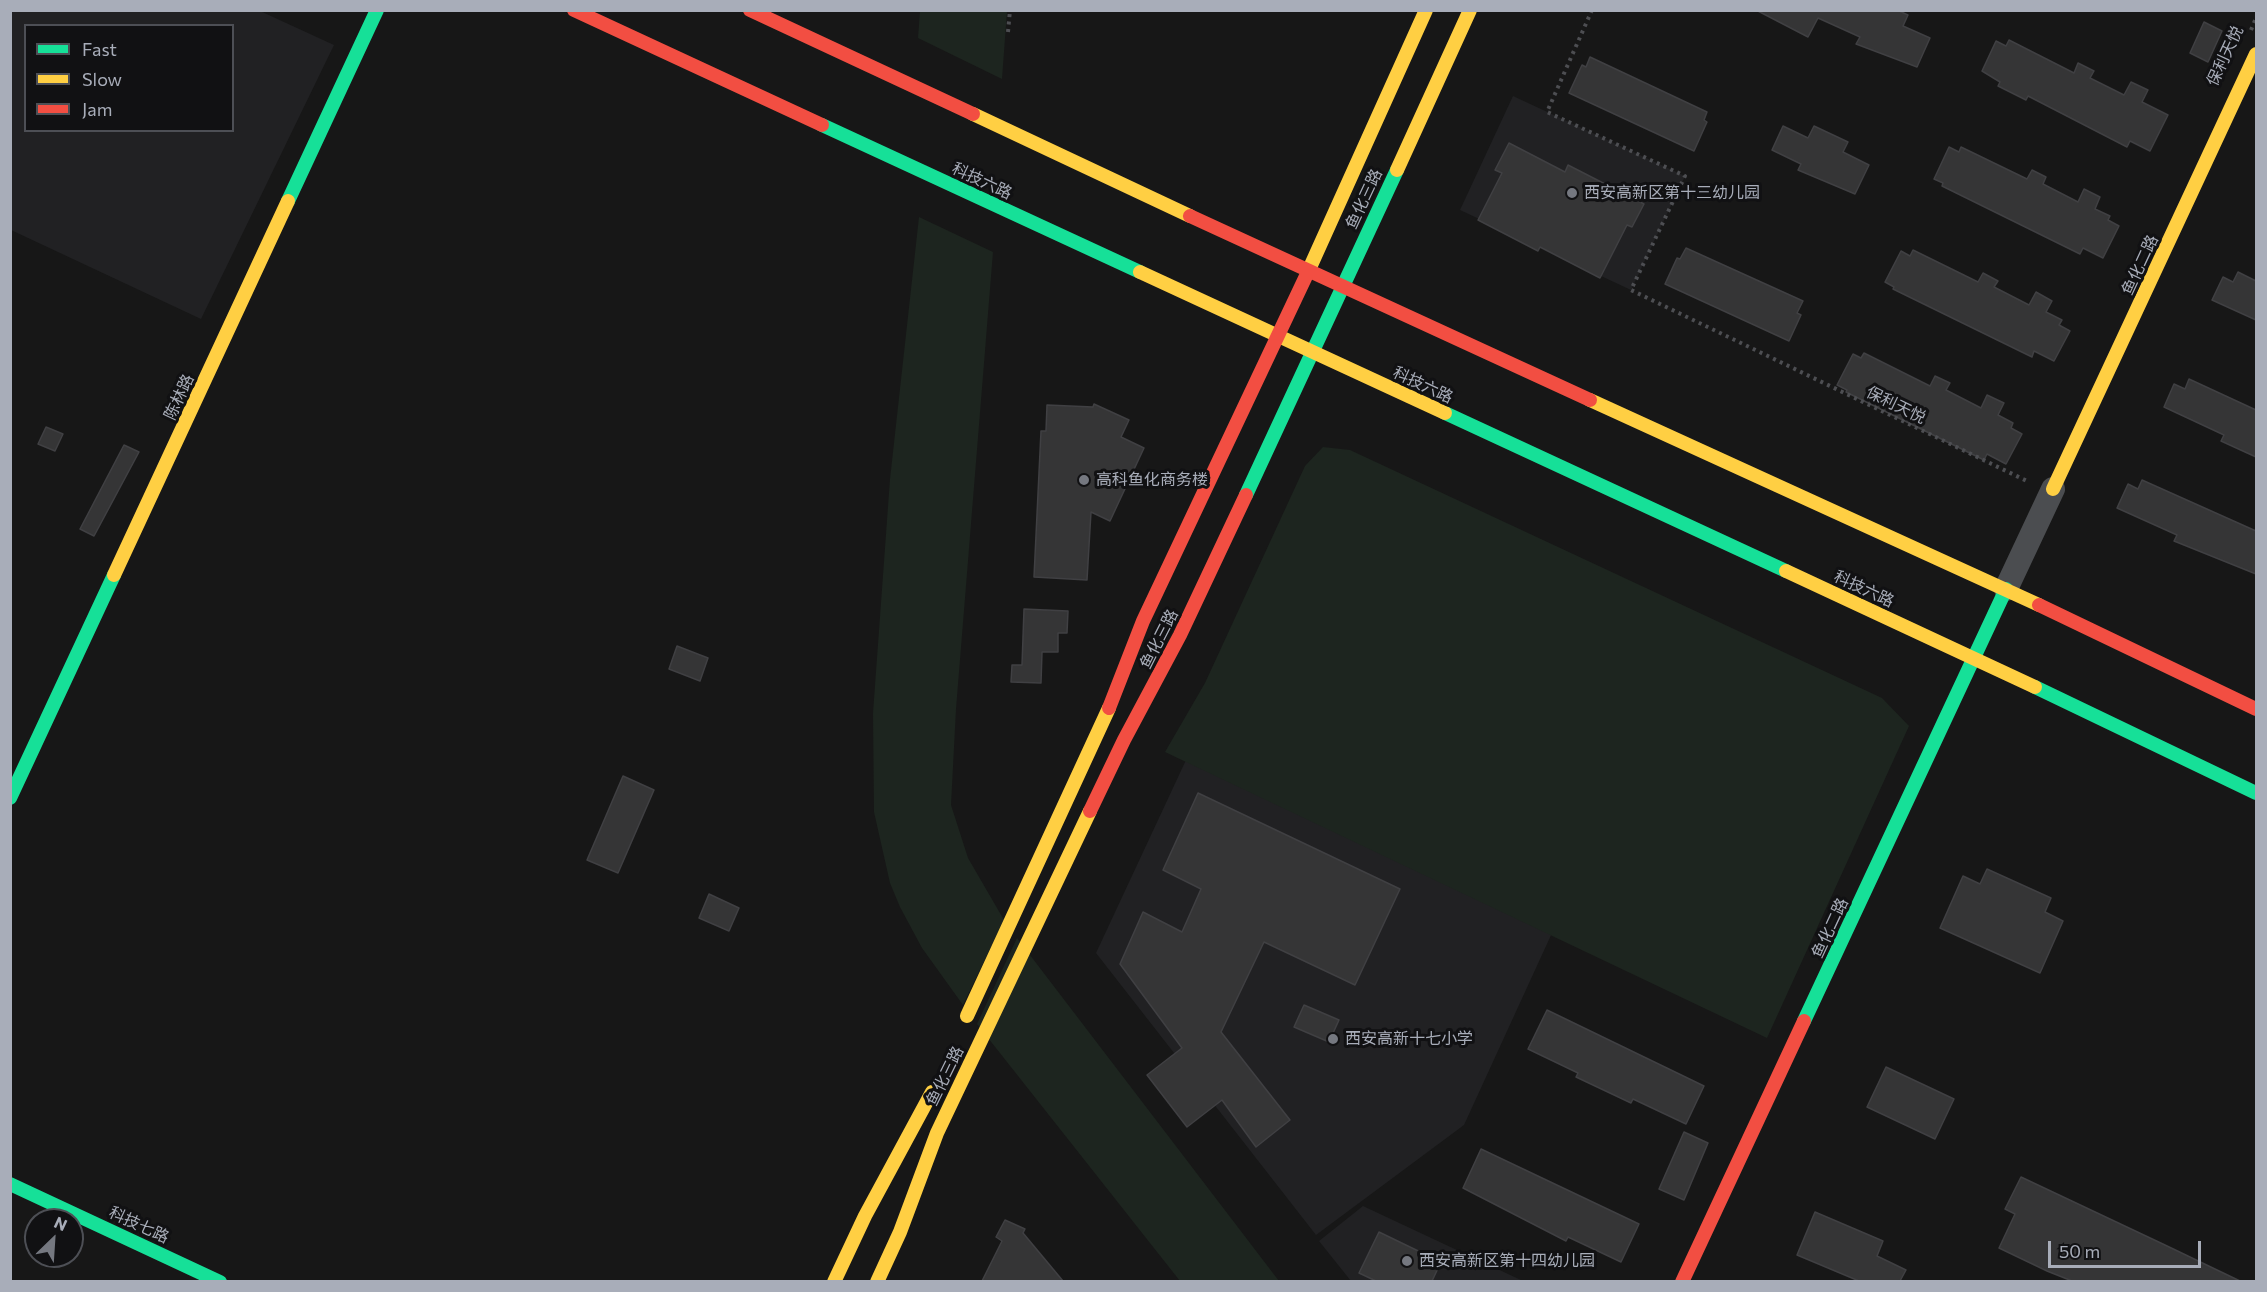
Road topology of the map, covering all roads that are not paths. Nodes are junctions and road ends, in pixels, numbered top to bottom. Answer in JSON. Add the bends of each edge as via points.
{"nodes":[{"id":1,"x":376,"y":10,"type":"edge"},
{"id":2,"x":574,"y":10,"type":"edge"},
{"id":3,"x":750,"y":10,"type":"edge"},
{"id":4,"x":1426,"y":10,"type":"edge"},
{"id":5,"x":1470,"y":10,"type":"edge"},
{"id":6,"x":2256,"y":54,"type":"edge"},
{"id":7,"x":1308,"y":270,"type":"junction"},
{"id":8,"x":1342,"y":286,"type":"junction"},
{"id":9,"x":1279,"y":336,"type":"junction"},
{"id":10,"x":1314,"y":352,"type":"junction"},
{"id":11,"x":2044,"y":487,"type":"joint"},
{"id":12,"x":2007,"y":589,"type":"junction"},
{"id":13,"x":1974,"y":658,"type":"junction"},
{"id":14,"x":2256,"y":710,"type":"edge"},
{"id":15,"x":2256,"y":793,"type":"edge"},
{"id":16,"x":10,"y":798,"type":"edge"},
{"id":17,"x":961,"y":1030,"type":"dead end"},
{"id":18,"x":936,"y":1083,"type":"dead end"},
{"id":19,"x":10,"y":1184,"type":"edge"},
{"id":20,"x":220,"y":1281,"type":"edge"},
{"id":21,"x":834,"y":1281,"type":"edge"},
{"id":22,"x":877,"y":1281,"type":"edge"},
{"id":23,"x":1682,"y":1281,"type":"edge"}],
"edges":[{"from":1,"to":16,"type":"street","name":"陈林路"},
{"from":2,"to":9,"type":"street","name":"科技六路"},
{"from":3,"to":7,"type":"street"},
{"from":4,"to":7,"type":"street","name":"鱼化三路"},
{"from":5,"to":8,"type":"street","name":"鱼化三路"},
{"from":6,"to":11,"type":"street","name":"鱼化二路"},
{"from":7,"to":8,"type":"street"},
{"from":7,"to":9,"type":"street","name":"鱼化三路"},
{"from":8,"to":10,"type":"street","name":"鱼化三路"},
{"from":8,"to":12,"type":"street"},
{"from":9,"to":10,"type":"street","name":"科技六路"},
{"from":9,"to":17,"type":"street","name":"鱼化三路","via":[[1148,611],[1095,742]]},
{"from":10,"to":13,"type":"street","name":"科技六路"},
{"from":10,"to":22,"type":"street","name":"鱼化三路","via":[[936,1133],[900,1232]]},
{"from":11,"to":12,"type":"street"},
{"from":12,"to":13,"type":"street","name":"鱼化二路"},
{"from":12,"to":14,"type":"street"},
{"from":13,"to":15,"type":"street","name":"科技六路"},
{"from":13,"to":23,"type":"street","name":"鱼化二路"},
{"from":18,"to":21,"type":"street","name":"鱼化三路"},
{"from":19,"to":20,"type":"street","name":"科技七路"}]}
